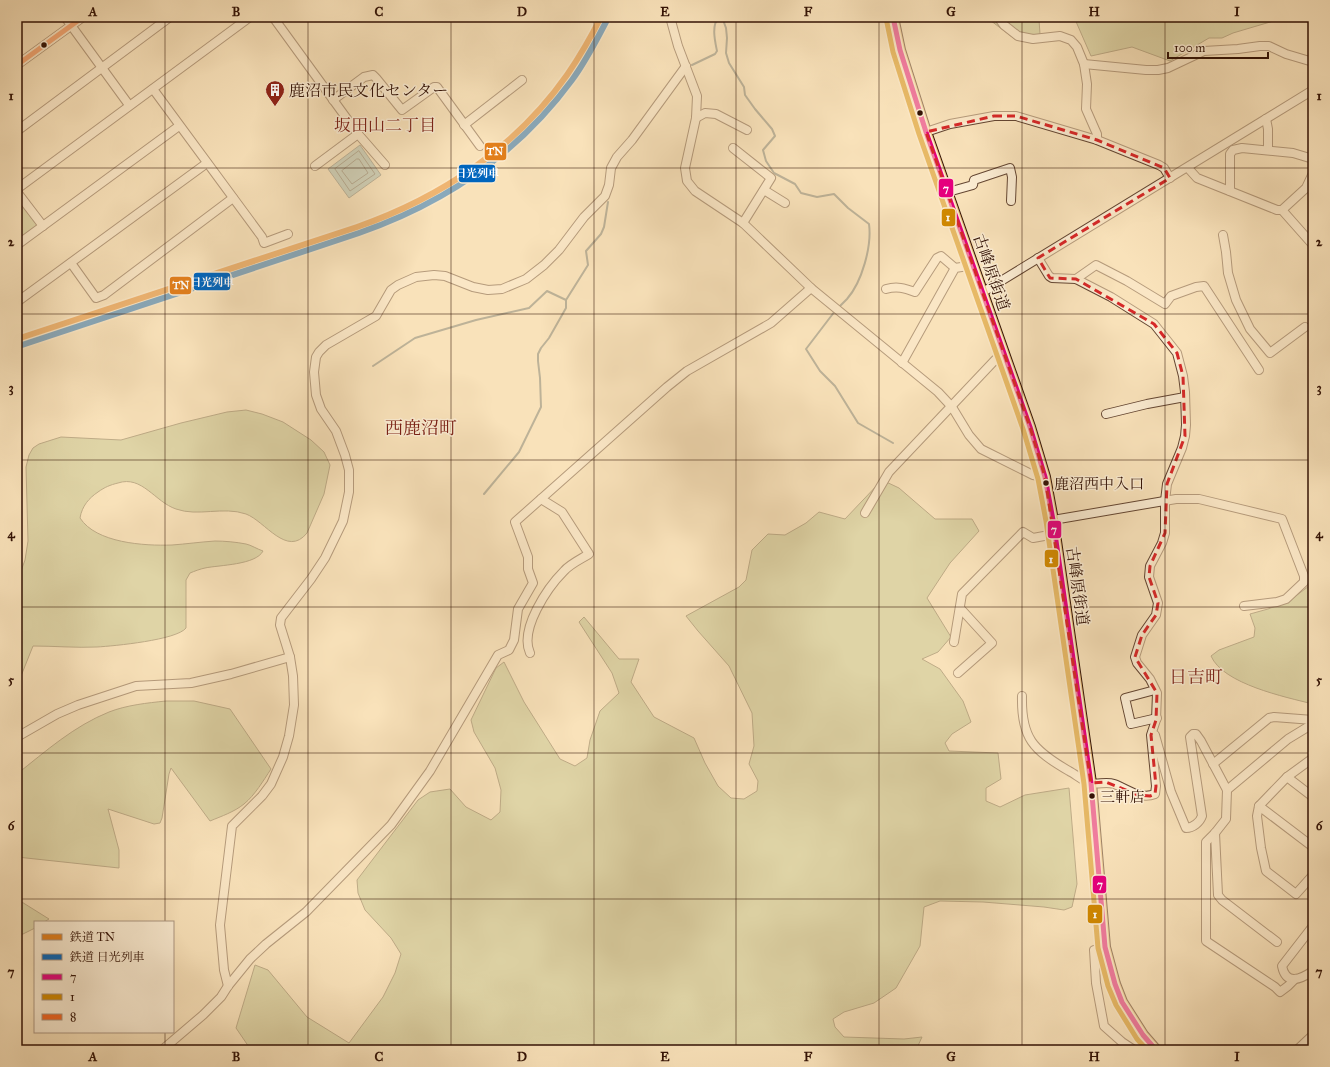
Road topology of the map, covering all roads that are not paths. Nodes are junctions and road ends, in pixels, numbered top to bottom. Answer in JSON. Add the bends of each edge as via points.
{"nodes":[{"id":1,"x":65,"y":17,"type":"edge"},
{"id":2,"x":83,"y":17,"type":"edge"},
{"id":3,"x":170,"y":17,"type":"edge"},
{"id":4,"x":250,"y":17,"type":"edge"},
{"id":5,"x":273,"y":17,"type":"edge"},
{"id":6,"x":670,"y":17,"type":"edge"},
{"id":7,"x":892,"y":17,"type":"edge"},
{"id":8,"x":998,"y":17,"type":"edge"},
{"id":9,"x":72,"y":26,"type":"junction"},
{"id":10,"x":1313,"y":62,"type":"edge"},
{"id":11,"x":1084,"y":64,"type":"junction"},
{"id":12,"x":17,"y":65,"type":"edge"},
{"id":13,"x":686,"y":66,"type":"junction"},
{"id":14,"x":103,"y":67,"type":"junction"},
{"id":15,"x":522,"y":80,"type":"dead end"},
{"id":16,"x":153,"y":89,"type":"junction"},
{"id":17,"x":1313,"y":90,"type":"edge"},
{"id":18,"x":333,"y":100,"type":"junction"},
{"id":19,"x":129,"y":105,"type":"junction"},
{"id":20,"x":696,"y":118,"type":"junction"},
{"id":21,"x":1266,"y":119,"type":"junction"},
{"id":22,"x":464,"y":125,"type":"junction"},
{"id":23,"x":179,"y":126,"type":"junction"},
{"id":24,"x":747,"y":130,"type":"dead end"},
{"id":25,"x":17,"y":131,"type":"edge"},
{"id":26,"x":926,"y":132,"type":"junction"},
{"id":27,"x":358,"y":134,"type":"junction"},
{"id":28,"x":1097,"y":140,"type":"junction"},
{"id":29,"x":480,"y":146,"type":"dead end"},
{"id":30,"x":733,"y":148,"type":"dead end"},
{"id":31,"x":1268,"y":150,"type":"junction"},
{"id":32,"x":1313,"y":159,"type":"edge"},
{"id":33,"x":207,"y":163,"type":"junction"},
{"id":34,"x":385,"y":165,"type":"dead end"},
{"id":35,"x":315,"y":166,"type":"dead end"},
{"id":36,"x":1188,"y":168,"type":"junction"},
{"id":37,"x":1313,"y":173,"type":"edge"},
{"id":38,"x":1170,"y":178,"type":"junction"},
{"id":39,"x":1310,"y":185,"type":"edge"},
{"id":40,"x":17,"y":188,"type":"edge"},
{"id":41,"x":764,"y":190,"type":"junction"},
{"id":42,"x":1230,"y":191,"type":"junction"},
{"id":43,"x":17,"y":192,"type":"edge"},
{"id":44,"x":948,"y":192,"type":"junction"},
{"id":45,"x":232,"y":198,"type":"junction"},
{"id":46,"x":1011,"y":201,"type":"dead end"},
{"id":47,"x":785,"y":203,"type":"dead end"},
{"id":48,"x":1282,"y":210,"type":"junction"},
{"id":49,"x":743,"y":223,"type":"junction"},
{"id":50,"x":43,"y":226,"type":"junction"},
{"id":51,"x":288,"y":234,"type":"dead end"},
{"id":52,"x":1223,"y":235,"type":"dead end"},
{"id":53,"x":1313,"y":244,"type":"edge"},
{"id":54,"x":17,"y":245,"type":"edge"},
{"id":55,"x":1038,"y":258,"type":"junction"},
{"id":56,"x":71,"y":263,"type":"junction"},
{"id":57,"x":973,"y":264,"type":"junction"},
{"id":58,"x":955,"y":268,"type":"junction"},
{"id":59,"x":1076,"y":279,"type":"junction"},
{"id":60,"x":811,"y":288,"type":"junction"},
{"id":61,"x":886,"y":289,"type":"dead end"},
{"id":62,"x":983,"y":292,"type":"junction"},
{"id":63,"x":17,"y":302,"type":"edge"},
{"id":64,"x":1305,"y":327,"type":"dead end"},
{"id":65,"x":1004,"y":353,"type":"junction"},
{"id":66,"x":902,"y":363,"type":"junction"},
{"id":67,"x":1259,"y":370,"type":"dead end"},
{"id":68,"x":1185,"y":397,"type":"junction"},
{"id":69,"x":952,"y":407,"type":"junction"},
{"id":70,"x":1106,"y":414,"type":"dead end"},
{"id":71,"x":1044,"y":477,"type":"junction"},
{"id":72,"x":541,"y":498,"type":"junction"},
{"id":73,"x":1165,"y":501,"type":"junction"},
{"id":74,"x":865,"y":513,"type":"dead end"},
{"id":75,"x":1053,"y":520,"type":"junction"},
{"id":76,"x":1055,"y":534,"type":"junction"},
{"id":77,"x":1244,"y":606,"type":"dead end"},
{"id":78,"x":960,"y":608,"type":"junction"},
{"id":79,"x":954,"y":642,"type":"dead end"},
{"id":80,"x":530,"y":653,"type":"dead end"},
{"id":81,"x":290,"y":657,"type":"junction"},
{"id":82,"x":958,"y":673,"type":"dead end"},
{"id":83,"x":1155,"y":690,"type":"junction"},
{"id":84,"x":1022,"y":696,"type":"dead end"},
{"id":85,"x":1157,"y":718,"type":"junction"},
{"id":86,"x":1313,"y":720,"type":"edge"},
{"id":87,"x":1313,"y":725,"type":"edge"},
{"id":88,"x":1153,"y":730,"type":"junction"},
{"id":89,"x":17,"y":737,"type":"edge"},
{"id":90,"x":1313,"y":758,"type":"edge"},
{"id":91,"x":1213,"y":764,"type":"junction"},
{"id":92,"x":1287,"y":777,"type":"junction"},
{"id":93,"x":1091,"y":783,"type":"junction"},
{"id":94,"x":1227,"y":790,"type":"junction"},
{"id":95,"x":1313,"y":797,"type":"edge"},
{"id":96,"x":1259,"y":806,"type":"junction"},
{"id":97,"x":1215,"y":833,"type":"junction"},
{"id":98,"x":1313,"y":847,"type":"edge"},
{"id":99,"x":1313,"y":874,"type":"edge"},
{"id":100,"x":1313,"y":926,"type":"edge"},
{"id":101,"x":1277,"y":942,"type":"dead end"},
{"id":102,"x":1105,"y":947,"type":"junction"},
{"id":103,"x":1313,"y":971,"type":"edge"},
{"id":104,"x":1295,"y":979,"type":"junction"},
{"id":105,"x":228,"y":986,"type":"junction"},
{"id":106,"x":1313,"y":1035,"type":"edge"},
{"id":107,"x":162,"y":1050,"type":"edge"},
{"id":108,"x":1134,"y":1050,"type":"edge"},
{"id":109,"x":1156,"y":1050,"type":"edge"},
{"id":110,"x":1297,"y":1050,"type":"edge"}],
"edges":[{"from":1,"to":9,"type":"street"},
{"from":2,"to":9,"type":"street"},
{"from":3,"to":14,"type":"street"},
{"from":4,"to":16,"type":"street"},
{"from":5,"to":18,"type":"street"},
{"from":6,"to":13,"type":"street"},
{"from":7,"to":26,"type":"main road","name":"古峰原街道"},
{"from":8,"to":11,"type":"street","via":[[1004,26],[1018,36],[1033,39],[1060,36],[1071,40]]},
{"from":9,"to":12,"type":"street"},
{"from":9,"to":14,"type":"street"},
{"from":10,"to":11,"type":"street","via":[[1269,46],[1260,46],[1204,51],[1158,70]]},
{"from":11,"to":28,"type":"street","via":[[1087,84],[1086,109],[1097,134]]},
{"from":13,"to":20,"type":"street","via":[[697,96]]},
{"from":13,"to":81,"type":"street","via":[[611,168],[605,196],[544,265],[526,279],[502,289],[473,287],[445,276],[416,277],[391,290],[376,316],[326,345],[319,352],[314,372],[316,395],[336,431],[345,455],[349,470],[349,492],[343,521],[325,558],[281,618],[280,624]]},
{"from":14,"to":19,"type":"street"},
{"from":14,"to":25,"type":"street"},
{"from":15,"to":22,"type":"street"},
{"from":16,"to":19,"type":"street"},
{"from":16,"to":23,"type":"street"},
{"from":17,"to":21,"type":"street"},
{"from":18,"to":22,"type":"street","via":[[364,77],[373,75],[402,110],[437,87]]},
{"from":18,"to":27,"type":"street"},
{"from":19,"to":40,"type":"street"},
{"from":20,"to":24,"type":"street","via":[[705,113],[716,114]]},
{"from":20,"to":49,"type":"street","via":[[684,168],[687,181],[695,190]]},
{"from":21,"to":31,"type":"street"},
{"from":21,"to":36,"type":"street"},
{"from":22,"to":29,"type":"street"},
{"from":23,"to":33,"type":"street"},
{"from":23,"to":50,"type":"street"},
{"from":26,"to":28,"type":"street","via":[[950,124],[994,116],[1016,116]]},
{"from":26,"to":44,"type":"main road","name":"古峰原街道"},
{"from":27,"to":34,"type":"street"},
{"from":27,"to":35,"type":"street"},
{"from":28,"to":38,"type":"street","via":[[1159,164]]},
{"from":30,"to":41,"type":"street","via":[[771,178]]},
{"from":31,"to":32,"type":"street"},
{"from":31,"to":42,"type":"street","via":[[1233,150],[1230,154]]},
{"from":33,"to":45,"type":"street"},
{"from":33,"to":56,"type":"street"},
{"from":36,"to":38,"type":"street"},
{"from":36,"to":42,"type":"street","via":[[1196,178]]},
{"from":37,"to":39,"type":"street"},
{"from":38,"to":55,"type":"street"},
{"from":39,"to":48,"type":"street"},
{"from":41,"to":47,"type":"street"},
{"from":41,"to":49,"type":"street"},
{"from":42,"to":48,"type":"street"},
{"from":43,"to":50,"type":"street"},
{"from":44,"to":46,"type":"street","via":[[1010,168]]},
{"from":44,"to":57,"type":"main road","name":"古峰原街道"},
{"from":45,"to":51,"type":"street","via":[[264,243]]},
{"from":45,"to":56,"type":"street","via":[[104,295],[96,298]]},
{"from":48,"to":53,"type":"street"},
{"from":49,"to":60,"type":"street"},
{"from":50,"to":54,"type":"street"},
{"from":52,"to":64,"type":"street","via":[[1228,273],[1236,300],[1250,329],[1270,353]]},
{"from":55,"to":59,"type":"street","via":[[1052,278]]},
{"from":55,"to":62,"type":"street"},
{"from":56,"to":63,"type":"street"},
{"from":57,"to":58,"type":"street"},
{"from":57,"to":62,"type":"main road","name":"古峰原街道"},
{"from":58,"to":61,"type":"street","via":[[941,256],[937,258],[915,292],[902,287]]},
{"from":58,"to":66,"type":"street"},
{"from":59,"to":67,"type":"street","via":[[1096,265],[1166,304],[1171,296],[1204,286]]},
{"from":59,"to":68,"type":"street","via":[[1154,324],[1177,354],[1184,376]]},
{"from":60,"to":66,"type":"street"},
{"from":60,"to":72,"type":"street","via":[[771,324],[687,371]]},
{"from":62,"to":65,"type":"main road","name":"古峰原街道"},
{"from":65,"to":69,"type":"street"},
{"from":65,"to":71,"type":"main road","name":"古峰原街道","via":[[1030,427]]},
{"from":66,"to":69,"type":"street","via":[[938,392]]},
{"from":68,"to":70,"type":"street"},
{"from":68,"to":73,"type":"street","via":[[1185,436],[1167,484]]},
{"from":69,"to":71,"type":"street","via":[[981,449],[1033,475]]},
{"from":69,"to":74,"type":"street","via":[[890,472]]},
{"from":71,"to":75,"type":"main road","name":"古峰原街道"},
{"from":72,"to":80,"type":"street","via":[[562,512],[590,554],[565,570],[549,589],[532,619],[527,635]]},
{"from":72,"to":105,"type":"street","via":[[515,522],[528,557],[528,569],[533,583],[518,609],[514,640],[508,650],[498,655],[430,771],[391,825],[306,912],[250,959]]},
{"from":73,"to":75,"type":"street"},
{"from":73,"to":77,"type":"street","via":[[1199,499],[1282,519],[1304,582],[1286,599]]},
{"from":73,"to":83,"type":"street","via":[[1165,533],[1150,566],[1149,577],[1158,603],[1156,615],[1142,635],[1135,657]]},
{"from":75,"to":76,"type":"main road","name":"古峰原街道"},
{"from":76,"to":78,"type":"street","via":[[1033,538],[1023,532],[962,594]]},
{"from":76,"to":93,"type":"main road","name":"古峰原街道"},
{"from":78,"to":79,"type":"street"},
{"from":78,"to":82,"type":"street","via":[[992,643]]},
{"from":81,"to":89,"type":"street","via":[[191,683],[136,686],[78,705]]},
{"from":81,"to":105,"type":"street","via":[[294,706],[283,757],[271,784],[232,826],[220,925]]},
{"from":83,"to":85,"type":"street"},
{"from":83,"to":85,"type":"street","via":[[1125,698],[1131,724]]},
{"from":84,"to":93,"type":"street","via":[[1022,713],[1033,745],[1059,765]]},
{"from":85,"to":88,"type":"street"},
{"from":86,"to":91,"type":"street","via":[[1269,718]]},
{"from":87,"to":94,"type":"street","via":[[1303,728],[1288,739]]},
{"from":88,"to":91,"type":"street","via":[[1171,792],[1186,828],[1200,821],[1202,816],[1190,737],[1193,734],[1201,741]]},
{"from":88,"to":93,"type":"street","via":[[1151,735],[1155,794],[1138,795],[1114,784]]},
{"from":90,"to":92,"type":"street"},
{"from":91,"to":94,"type":"street"},
{"from":92,"to":95,"type":"street"},
{"from":92,"to":96,"type":"street"},
{"from":93,"to":102,"type":"main road","name":"古峰原街道"},
{"from":94,"to":97,"type":"street","via":[[1226,819]]},
{"from":96,"to":98,"type":"street"},
{"from":96,"to":99,"type":"street","via":[[1257,816],[1266,870],[1296,894]]},
{"from":97,"to":101,"type":"street","via":[[1218,895]]},
{"from":97,"to":104,"type":"street","via":[[1206,842],[1206,941],[1280,992]]},
{"from":100,"to":104,"type":"street","via":[[1282,966],[1288,978]]},
{"from":102,"to":108,"type":"street","via":[[1094,950],[1096,983],[1104,1026]]},
{"from":102,"to":109,"type":"main road","name":"古峰原街道","via":[[1122,1002]]},
{"from":103,"to":104,"type":"street"},
{"from":105,"to":107,"type":"street","via":[[203,1015]]},
{"from":106,"to":110,"type":"street"}]}
